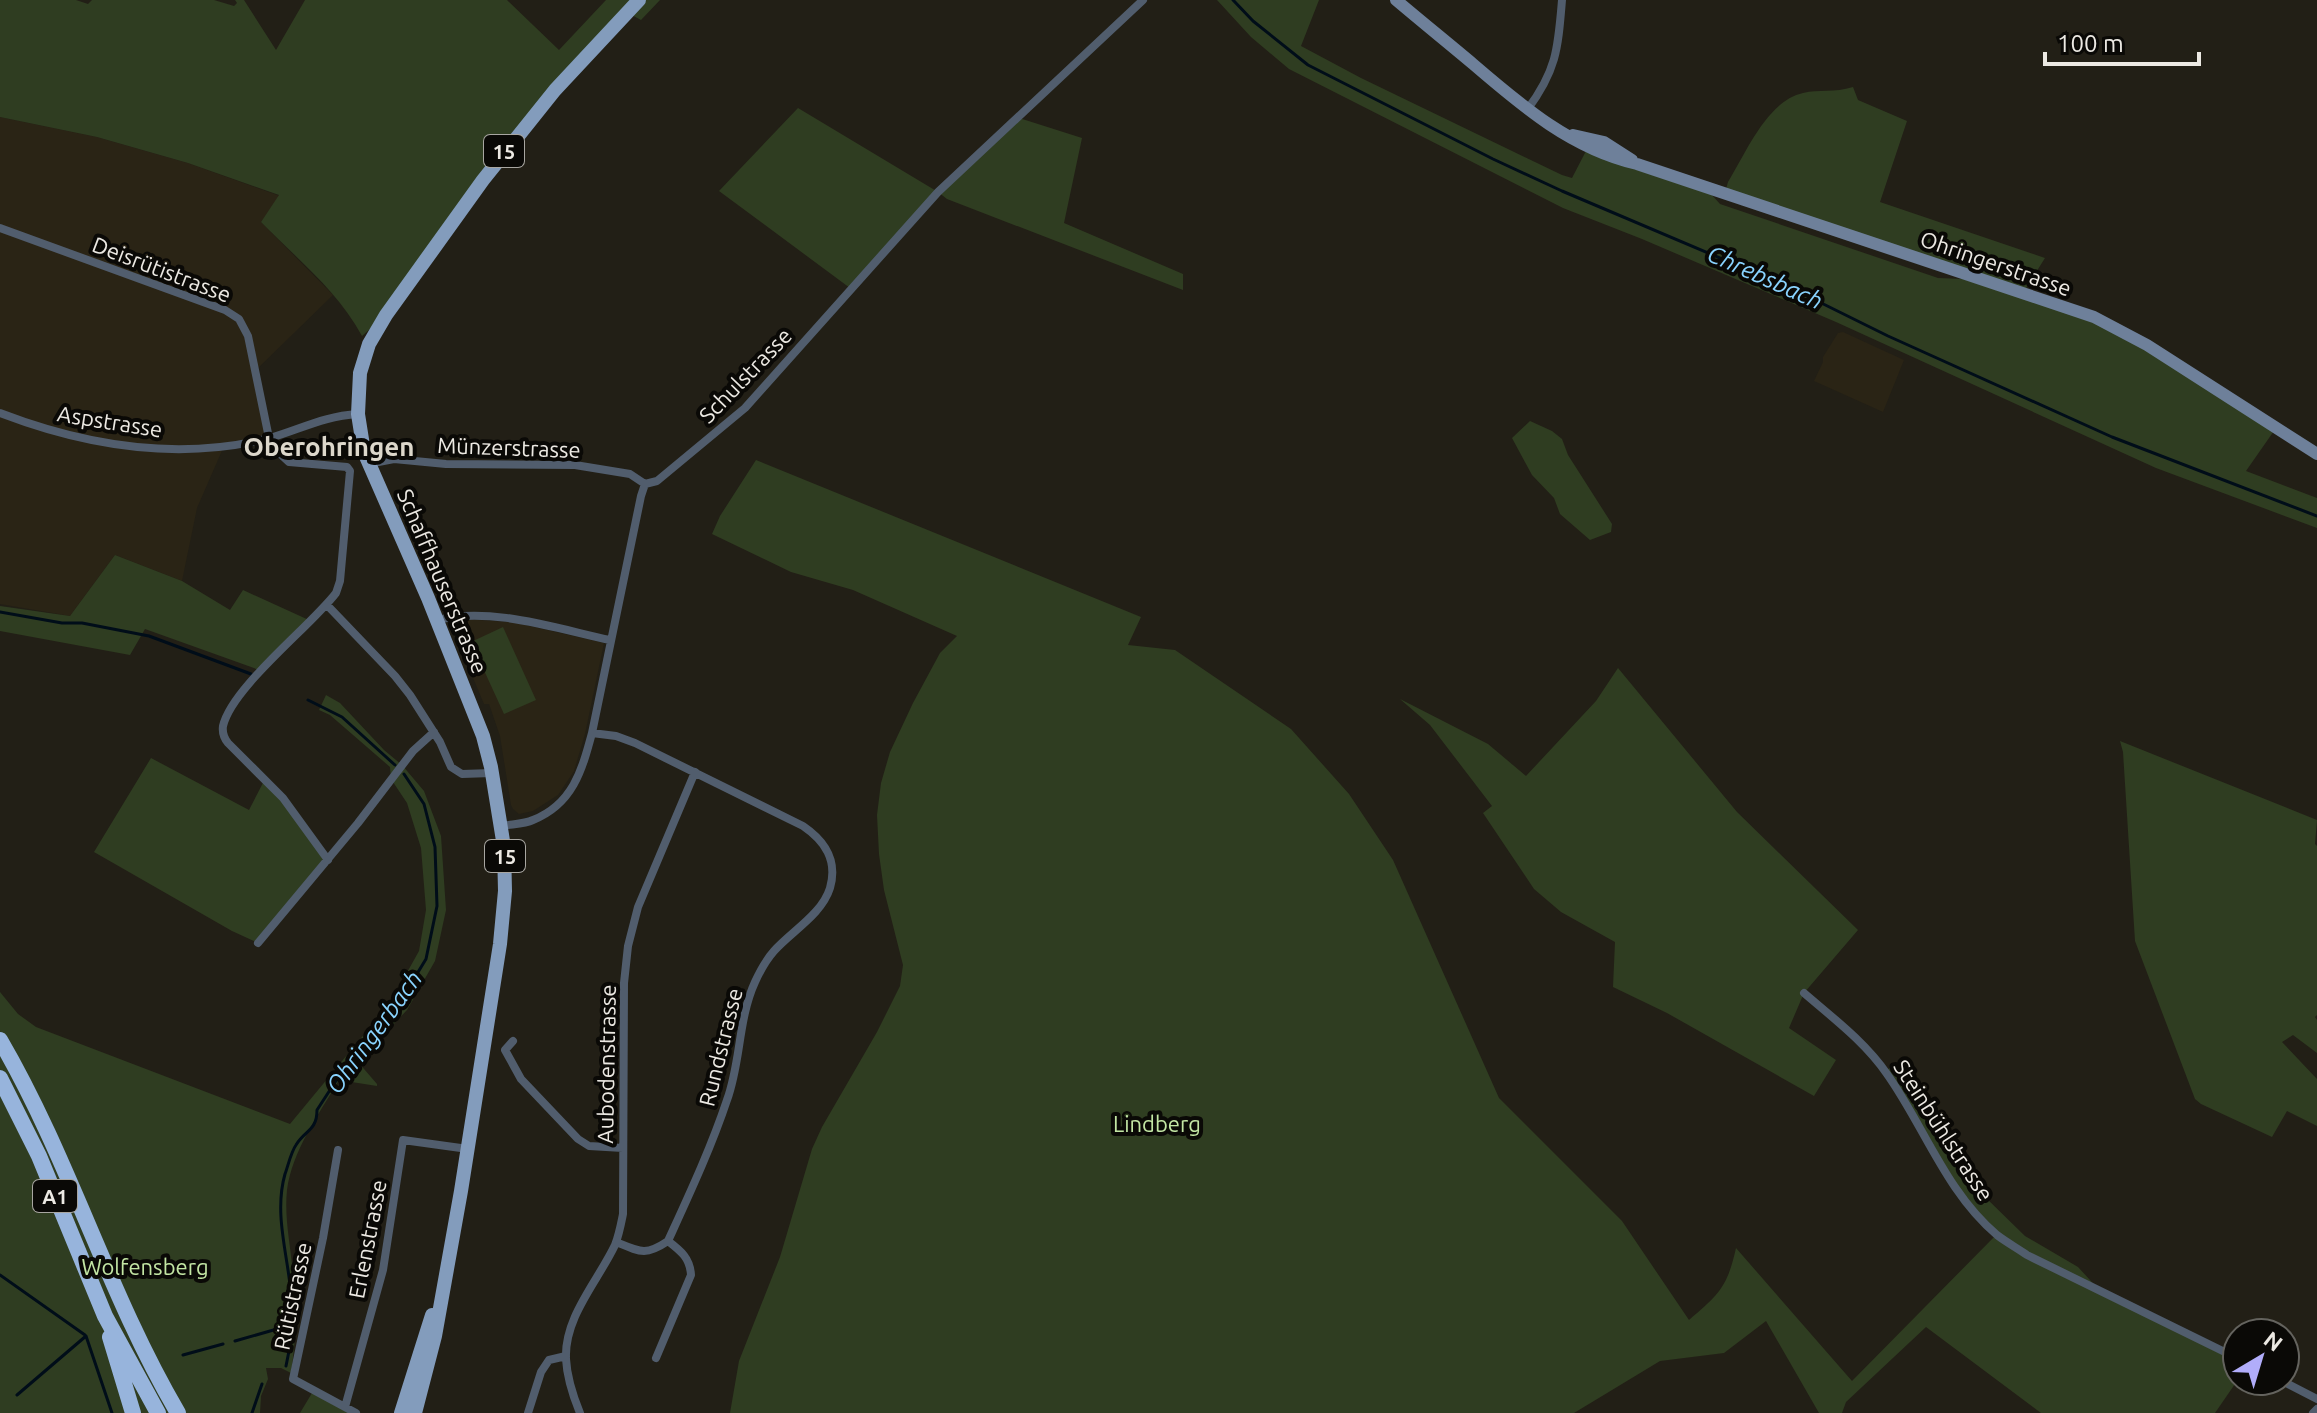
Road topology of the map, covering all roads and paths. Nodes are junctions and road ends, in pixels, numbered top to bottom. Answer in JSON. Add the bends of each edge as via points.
{"nodes":[{"id":1,"x":639,"y":0,"type":"edge"},
{"id":2,"x":1143,"y":0,"type":"edge"},
{"id":3,"x":1396,"y":0,"type":"edge"},
{"id":4,"x":1562,"y":0,"type":"edge"},
{"id":5,"x":1527,"y":110,"type":"junction"},
{"id":6,"x":0,"y":228,"type":"edge"},
{"id":7,"x":0,"y":413,"type":"edge"},
{"id":8,"x":358,"y":414,"type":"junction"},
{"id":9,"x":269,"y":438,"type":"junction"},
{"id":10,"x":2317,"y":454,"type":"edge"},
{"id":11,"x":368,"y":464,"type":"junction"},
{"id":12,"x":645,"y":484,"type":"junction"},
{"id":13,"x":327,"y":605,"type":"junction"},
{"id":14,"x":437,"y":620,"type":"junction"},
{"id":15,"x":610,"y":640,"type":"junction"},
{"id":16,"x":434,"y":732,"type":"junction"},
{"id":17,"x":592,"y":733,"type":"junction"},
{"id":18,"x":695,"y":772,"type":"junction"},
{"id":19,"x":492,"y":773,"type":"junction"},
{"id":20,"x":502,"y":826,"type":"junction"},
{"id":21,"x":328,"y":860,"type":"junction"},
{"id":22,"x":258,"y":943,"type":"dead end"},
{"id":23,"x":1804,"y":993,"type":"dead end"},
{"id":24,"x":0,"y":1040,"type":"edge"},
{"id":25,"x":513,"y":1041,"type":"dead end"},
{"id":26,"x":0,"y":1078,"type":"edge"},
{"id":27,"x":623,"y":1148,"type":"junction"},
{"id":28,"x":468,"y":1149,"type":"junction"},
{"id":29,"x":338,"y":1150,"type":"dead end"},
{"id":30,"x":668,"y":1241,"type":"junction"},
{"id":31,"x":616,"y":1242,"type":"junction"},
{"id":32,"x":448,"y":1269,"type":"junction"},
{"id":33,"x":105,"y":1316,"type":"junction"},
{"id":34,"x":2221,"y":1350,"type":"edge"},
{"id":35,"x":566,"y":1356,"type":"junction"},
{"id":36,"x":656,"y":1358,"type":"dead end"},
{"id":37,"x":345,"y":1407,"type":"junction"},
{"id":38,"x":133,"y":1413,"type":"edge"},
{"id":39,"x":158,"y":1413,"type":"edge"},
{"id":40,"x":178,"y":1413,"type":"edge"},
{"id":41,"x":356,"y":1413,"type":"edge"},
{"id":42,"x":401,"y":1413,"type":"edge"},
{"id":43,"x":415,"y":1413,"type":"edge"},
{"id":44,"x":528,"y":1413,"type":"edge"},
{"id":45,"x":580,"y":1413,"type":"edge"}],
"edges":[{"from":1,"to":8,"type":"main road","name":"Schaffhauserstrasse","number":"15","via":[[507,147],[386,315],[360,373]]},
{"from":2,"to":12,"type":"street","name":"Schulstrasse","via":[[938,192],[745,408],[657,481]]},
{"from":3,"to":5,"type":"main road","name":"Ohringerstrasse"},
{"from":4,"to":5,"type":"street","via":[[1554,65]]},
{"from":5,"to":10,"type":"main road","name":"Ohringerstrasse","via":[[1592,150],[2094,317]]},
{"from":6,"to":9,"type":"street","name":"Deisrütistrasse","via":[[201,300],[239,319],[248,336]]},
{"from":7,"to":9,"type":"street","name":"Aspstrasse","via":[[92,441],[151,449]]},
{"from":8,"to":9,"type":"street","name":"Aspstrasse","via":[[333,416]]},
{"from":8,"to":11,"type":"main road","name":"Schaffhauserstrasse","number":"15"},
{"from":9,"to":13,"type":"street","via":[[289,462],[350,471],[340,581]]},
{"from":11,"to":12,"type":"street","name":"Münzerstrasse","via":[[394,459],[575,465],[630,474]]},
{"from":11,"to":14,"type":"main road","name":"Schaffhauserstrasse","number":"15"},
{"from":12,"to":15,"type":"street"},
{"from":13,"to":16,"type":"street","via":[[395,676]]},
{"from":13,"to":21,"type":"street","via":[[244,689],[223,725],[223,737],[283,798]]},
{"from":14,"to":15,"type":"street","via":[[485,616]]},
{"from":14,"to":19,"type":"main road","name":"Schaffhauserstrasse","number":"15","via":[[480,726]]},
{"from":15,"to":17,"type":"street"},
{"from":16,"to":19,"type":"street","via":[[451,767],[462,774]]},
{"from":16,"to":21,"type":"street","via":[[413,751]]},
{"from":17,"to":18,"type":"street","name":"Rundstrasse","via":[[635,743]]},
{"from":17,"to":20,"type":"street","via":[[570,793],[542,816]]},
{"from":18,"to":27,"type":"street","name":"Aubodenstrasse","via":[[638,907],[628,946]]},
{"from":18,"to":30,"type":"street","name":"Rundstrasse","via":[[821,838],[832,872],[825,900],[774,951],[755,981],[728,1099]]},
{"from":19,"to":20,"type":"main road","name":"Schaffhauserstrasse","number":"15"},
{"from":20,"to":28,"type":"main road","name":"Schaffhauserstrasse","number":"15","via":[[503,918]]},
{"from":21,"to":22,"type":"street"},
{"from":23,"to":34,"type":"street","name":"Steinbühlstrasse","via":[[1853,1034],[1885,1071],[1939,1163],[1997,1235],[2027,1255]]},
{"from":24,"to":40,"type":"highway","number":"A1"},
{"from":25,"to":27,"type":"street","via":[[505,1050],[521,1079],[578,1139],[589,1146]]},
{"from":26,"to":33,"type":"highway","number":"A1","via":[[39,1156]]},
{"from":27,"to":31,"type":"street","name":"Aubodenstrasse","via":[[623,1214]]},
{"from":28,"to":32,"type":"main road","name":"Schaffhauserstrasse","number":"15"},
{"from":28,"to":37,"type":"street","name":"Erlenstrasse","via":[[403,1140],[383,1270]]},
{"from":29,"to":37,"type":"street","name":"Rütistrasse","via":[[293,1379]]},
{"from":30,"to":31,"type":"street","via":[[641,1252]]},
{"from":30,"to":36,"type":"street","via":[[686,1255],[691,1275]]},
{"from":31,"to":35,"type":"street","name":"Aubodenstrasse","via":[[573,1322]]},
{"from":32,"to":42,"type":"main road","name":"Schaffhauserstrasse","number":"15"},
{"from":32,"to":43,"type":"main road","name":"Schaffhauserstrasse","number":"15"},
{"from":33,"to":38,"type":"highway","number":"A1"},
{"from":33,"to":39,"type":"highway","number":"A1"},
{"from":35,"to":44,"type":"street","via":[[549,1360]]},
{"from":35,"to":45,"type":"street","name":"Aubodenstrasse"},
{"from":37,"to":41,"type":"street","name":"Rütistrasse"}]}
